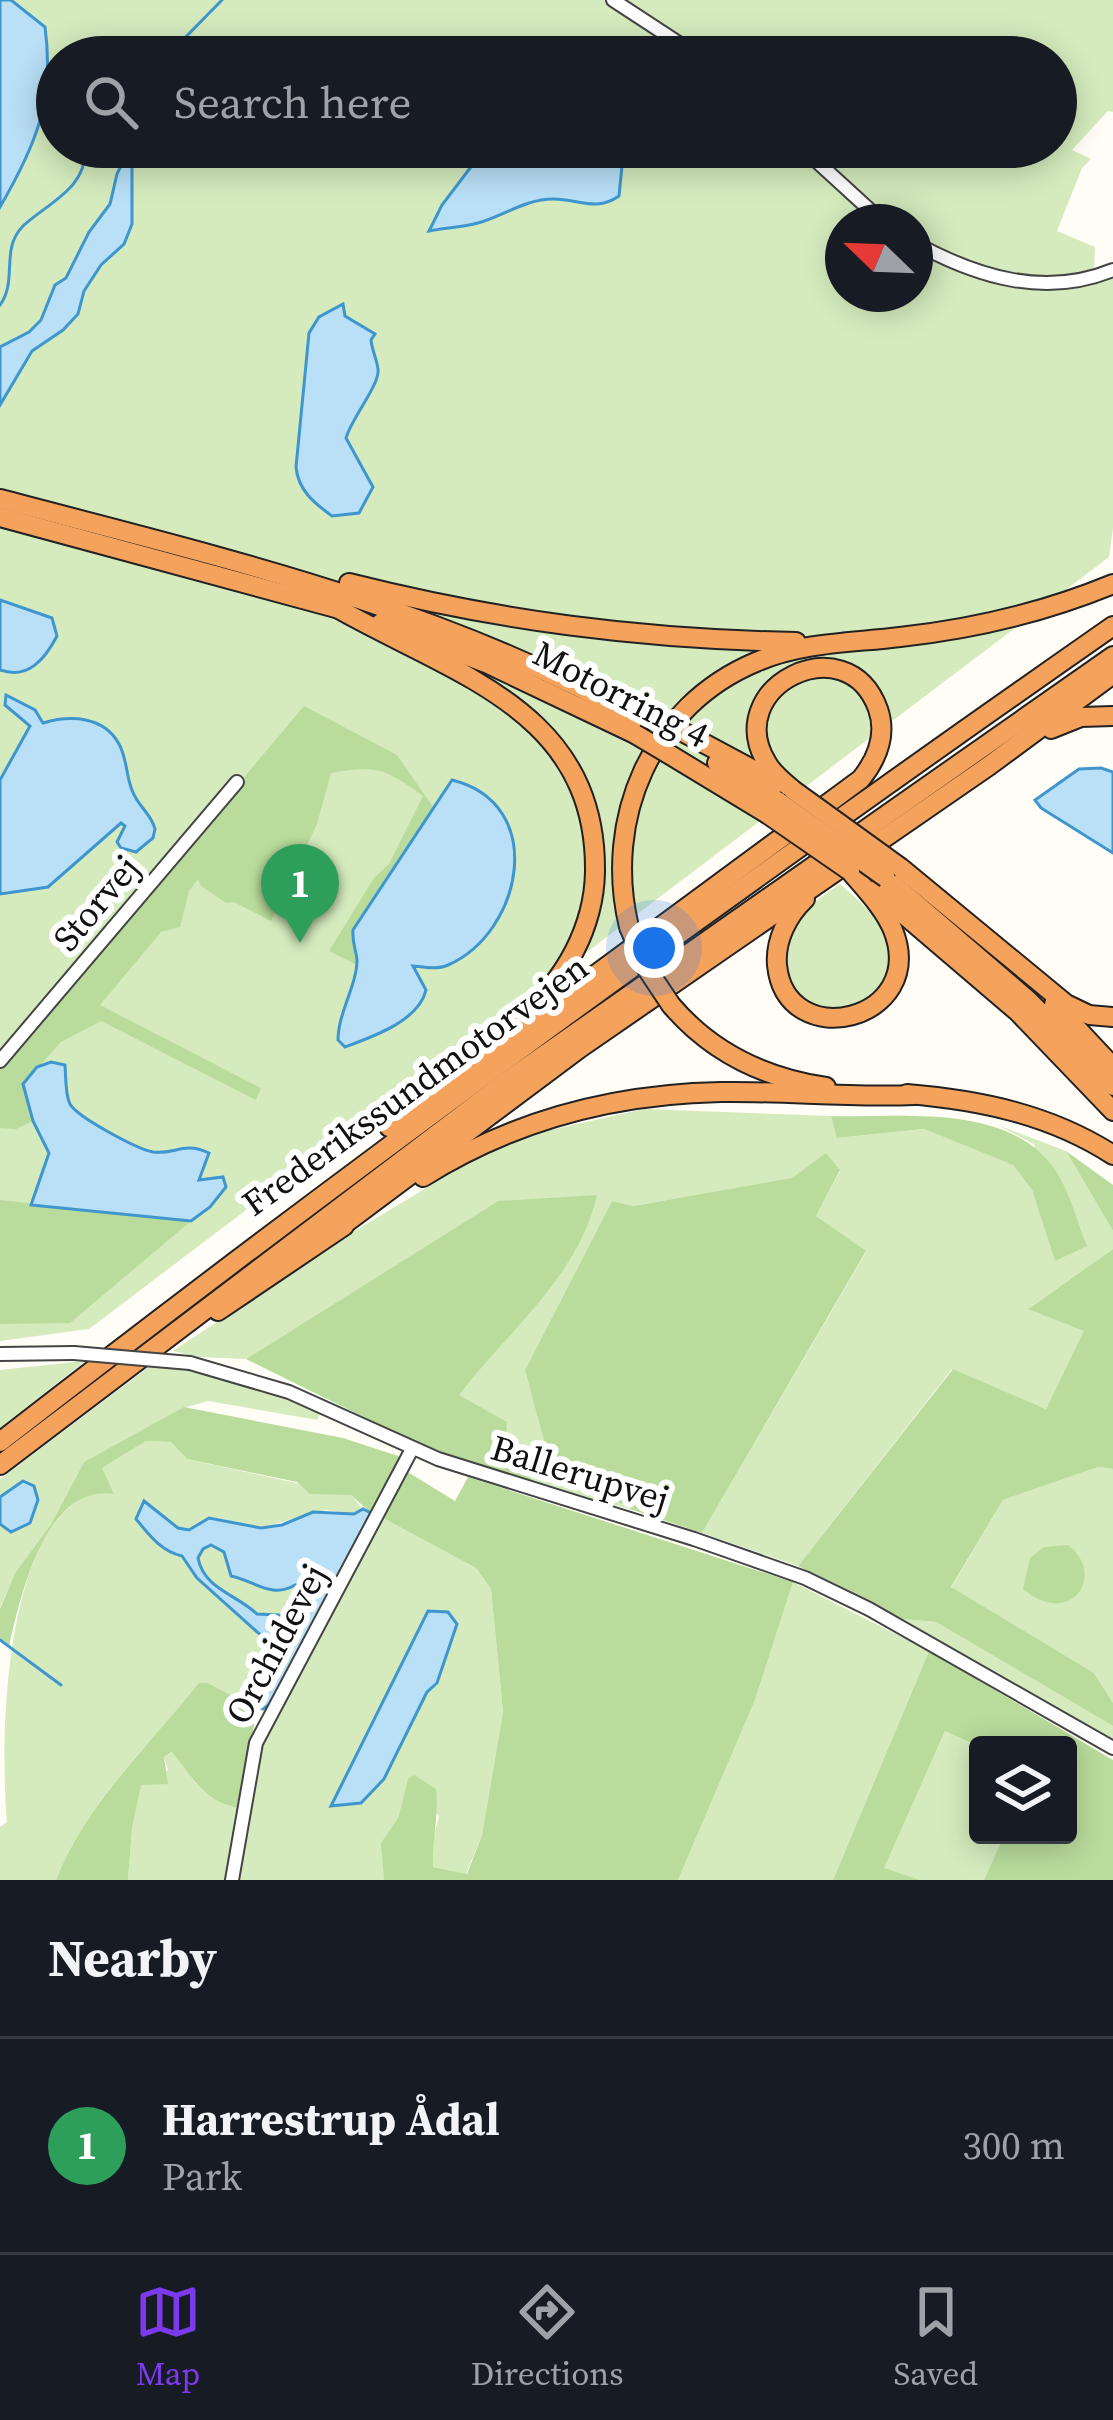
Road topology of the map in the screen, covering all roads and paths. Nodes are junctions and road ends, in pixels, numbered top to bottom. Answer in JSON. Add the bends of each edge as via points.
{"nodes":[{"id":1,"x":613,"y":0,"type":"edge"},
{"id":2,"x":668,"y":36,"type":"edge"},
{"id":3,"x":824,"y":168,"type":"edge"},
{"id":4,"x":864,"y":204,"type":"edge"},
{"id":5,"x":933,"y":252,"type":"edge"},
{"id":6,"x":1113,"y":270,"type":"edge"},
{"id":7,"x":0,"y":499,"type":"edge"},
{"id":8,"x":0,"y":517,"type":"edge"},
{"id":9,"x":169,"y":543,"type":"junction"},
{"id":10,"x":1113,"y":584,"type":"edge"},
{"id":11,"x":337,"y":608,"type":"junction"},
{"id":12,"x":1113,"y":626,"type":"edge"},
{"id":13,"x":836,"y":643,"type":"junction"},
{"id":14,"x":1113,"y":656,"type":"edge"},
{"id":15,"x":1113,"y":674,"type":"edge"},
{"id":16,"x":1113,"y":716,"type":"edge"},
{"id":17,"x":641,"y":724,"type":"junction"},
{"id":18,"x":673,"y":740,"type":"junction"},
{"id":19,"x":990,"y":765,"type":"junction"},
{"id":20,"x":237,"y":782,"type":"dead end"},
{"id":21,"x":779,"y":802,"type":"junction"},
{"id":22,"x":843,"y":872,"type":"junction"},
{"id":23,"x":881,"y":881,"type":"junction"},
{"id":24,"x":1017,"y":967,"type":"junction"},
{"id":25,"x":1113,"y":1017,"type":"edge"},
{"id":26,"x":0,"y":1060,"type":"edge"},
{"id":27,"x":1113,"y":1067,"type":"edge"},
{"id":28,"x":1113,"y":1086,"type":"edge"},
{"id":29,"x":914,"y":1095,"type":"junction"},
{"id":30,"x":1113,"y":1111,"type":"edge"},
{"id":31,"x":389,"y":1127,"type":"junction"},
{"id":32,"x":1113,"y":1155,"type":"edge"},
{"id":33,"x":335,"y":1231,"type":"junction"},
{"id":34,"x":264,"y":1237,"type":"junction"},
{"id":35,"x":0,"y":1354,"type":"edge"},
{"id":36,"x":98,"y":1389,"type":"junction"},
{"id":37,"x":0,"y":1442,"type":"edge"},
{"id":38,"x":412,"y":1449,"type":"junction"},
{"id":39,"x":0,"y":1465,"type":"edge"},
{"id":40,"x":1113,"y":1748,"type":"edge"},
{"id":41,"x":232,"y":1880,"type":"edge"}],
"edges":[{"from":1,"to":2,"type":"street"},
{"from":3,"to":4,"type":"street"},
{"from":5,"to":6,"type":"street","via":[[1030,284]]},
{"from":7,"to":9,"type":"highway","name":"Motorring 4"},
{"from":8,"to":11,"type":"highway","name":"Motorring 4"},
{"from":9,"to":13,"type":"highway","via":[[534,623],[682,639]]},
{"from":9,"to":17,"type":"highway","name":"Motorring 4","via":[[415,617]]},
{"from":10,"to":13,"type":"highway","via":[[983,625]]},
{"from":11,"to":17,"type":"highway","name":"Motorring 4"},
{"from":11,"to":31,"type":"highway","via":[[482,682],[534,721],[583,793],[595,852],[589,911],[553,984]]},
{"from":12,"to":34,"type":"highway","name":"Frederikssundmotorvejen"},
{"from":13,"to":29,"type":"highway","bridge":true,"via":[[735,672],[659,739],[623,831],[621,881],[647,970],[702,1037],[759,1070],[818,1086]]},
{"from":14,"to":36,"type":"highway","name":"Frederikssundmotorvejen","via":[[507,1081]]},
{"from":15,"to":19,"type":"highway"},
{"from":16,"to":19,"type":"highway","via":[[1071,720]]},
{"from":17,"to":18,"type":"highway","name":"Motorring 4","bridge":true},
{"from":18,"to":21,"type":"highway","name":"Motorring 4"},
{"from":18,"to":21,"type":"highway"},
{"from":19,"to":22,"type":"highway"},
{"from":20,"to":26,"type":"street","name":"Storvej"},
{"from":21,"to":22,"type":"highway","name":"Motorring 4","bridge":true},
{"from":21,"to":23,"type":"highway","name":"Motorring 4","bridge":true},
{"from":21,"to":31,"type":"highway","via":[[758,735],[764,703],[800,670],[847,674],[880,714],[880,747],[860,779]]},
{"from":22,"to":23,"type":"highway"},
{"from":22,"to":23,"type":"highway","via":[[788,921],[776,958],[791,999],[817,1016],[861,1014],[883,998],[897,972]]},
{"from":22,"to":33,"type":"highway","via":[[580,1048]]},
{"from":23,"to":24,"type":"highway"},
{"from":23,"to":28,"type":"highway","name":"Motorring 4","via":[[1028,1000]]},
{"from":23,"to":30,"type":"highway","name":"Motorring 4"},
{"from":24,"to":25,"type":"highway","via":[[1075,1010]]},
{"from":24,"to":27,"type":"highway"},
{"from":29,"to":32,"type":"highway","via":[[1011,1109]]},
{"from":29,"to":33,"type":"highway","via":[[706,1092],[595,1105],[477,1147]]},
{"from":31,"to":34,"type":"highway"},
{"from":33,"to":36,"type":"highway"},
{"from":34,"to":37,"type":"highway","name":"Frederikssundmotorvejen"},
{"from":35,"to":38,"type":"street","name":"Ballerupvej","bridge":true,"via":[[190,1363],[289,1392]]},
{"from":36,"to":39,"type":"highway","name":"Frederikssundmotorvejen"},
{"from":38,"to":40,"type":"street","name":"Ballerupvej","via":[[805,1578]]},
{"from":38,"to":41,"type":"street","name":"Orchidevej","via":[[256,1743]]}]}
